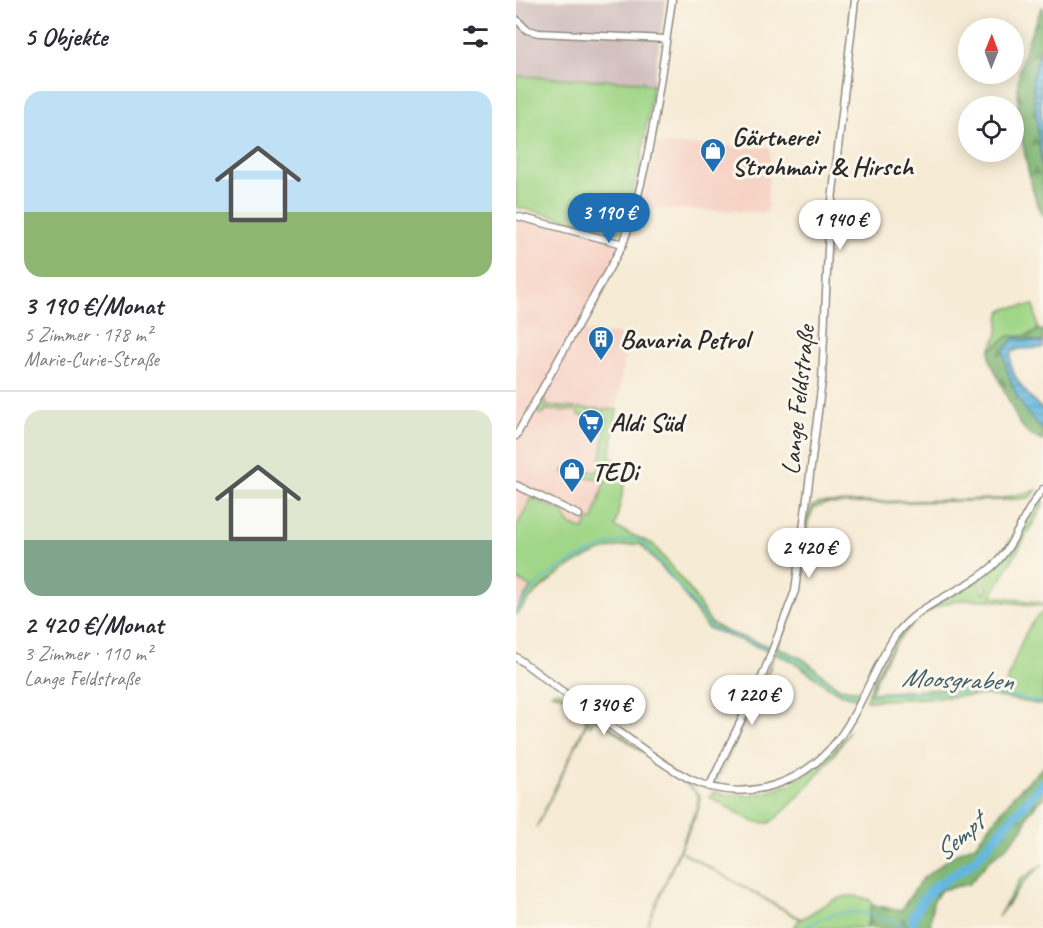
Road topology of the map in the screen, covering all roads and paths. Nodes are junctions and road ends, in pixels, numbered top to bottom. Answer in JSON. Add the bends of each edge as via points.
{"nodes":[{"id":1,"x":672,"y":0,"type":"edge"},
{"id":2,"x":855,"y":0,"type":"edge"},
{"id":3,"x":516,"y":19,"type":"edge"},
{"id":4,"x":666,"y":39,"type":"junction"},
{"id":5,"x":516,"y":216,"type":"edge"},
{"id":6,"x":623,"y":244,"type":"junction"},
{"id":7,"x":516,"y":436,"type":"edge"},
{"id":8,"x":516,"y":485,"type":"edge"},
{"id":9,"x":1043,"y":489,"type":"edge"},
{"id":10,"x":579,"y":515,"type":"dead end"},
{"id":11,"x":516,"y":657,"type":"edge"},
{"id":12,"x":709,"y":787,"type":"junction"}],
"edges":[{"from":1,"to":4,"type":"street"},
{"from":2,"to":12,"type":"street","name":"Lange Feldstraße","via":[[829,226],[826,342],[794,597]]},
{"from":3,"to":4,"type":"street","via":[[523,28],[539,33]]},
{"from":4,"to":6,"type":"street","via":[[646,168]]},
{"from":5,"to":6,"type":"street"},
{"from":6,"to":7,"type":"street"},
{"from":8,"to":10,"type":"street"},
{"from":9,"to":12,"type":"street","via":[[1007,550],[993,565],[931,603],[903,627],[847,726],[814,764],[783,783],[757,790]]},
{"from":11,"to":12,"type":"street","via":[[682,775]]}]}
